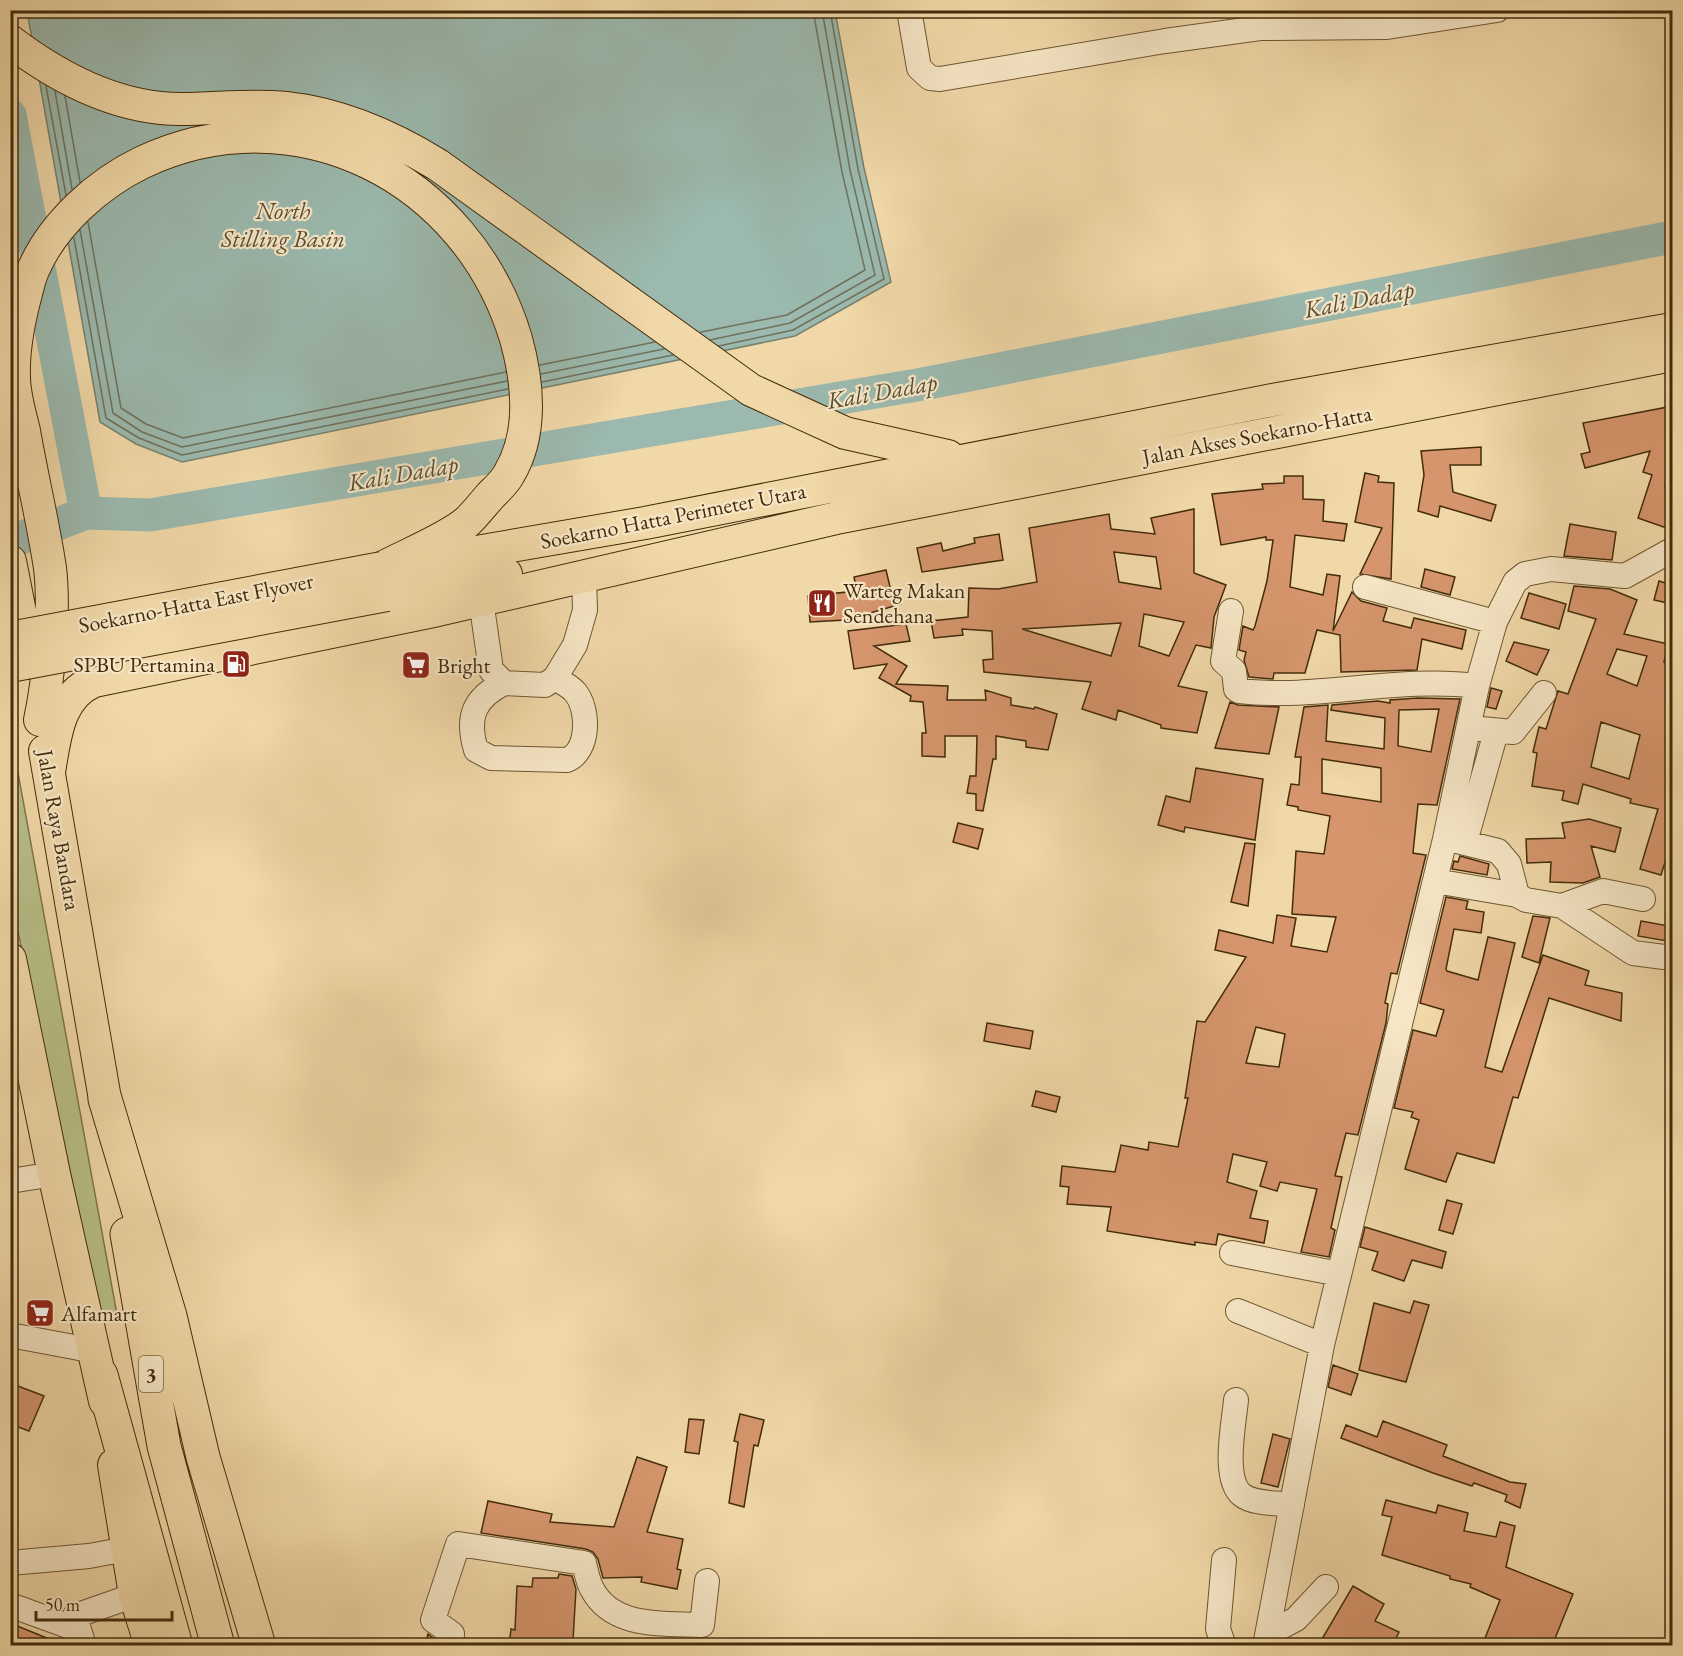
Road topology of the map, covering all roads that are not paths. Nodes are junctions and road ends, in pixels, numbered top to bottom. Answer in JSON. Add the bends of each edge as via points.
{"nodes":[{"id":1,"x":909,"y":10,"type":"edge"},
{"id":2,"x":1497,"y":10,"type":"edge"},
{"id":3,"x":10,"y":41,"type":"edge"},
{"id":4,"x":1672,"y":329,"type":"edge"},
{"id":5,"x":1672,"y":355,"type":"edge"},
{"id":6,"x":963,"y":459,"type":"junction"},
{"id":7,"x":841,"y":517,"type":"junction"},
{"id":8,"x":1672,"y":550,"type":"edge"},
{"id":9,"x":10,"y":561,"type":"edge"},
{"id":10,"x":584,"y":576,"type":"junction"},
{"id":11,"x":385,"y":581,"type":"junction"},
{"id":12,"x":1365,"y":587,"type":"dead end"},
{"id":13,"x":481,"y":600,"type":"junction"},
{"id":14,"x":1231,"y":611,"type":"dead end"},
{"id":15,"x":1495,"y":622,"type":"junction"},
{"id":16,"x":10,"y":638,"type":"edge"},
{"id":17,"x":10,"y":666,"type":"edge"},
{"id":18,"x":555,"y":678,"type":"junction"},
{"id":19,"x":504,"y":683,"type":"junction"},
{"id":20,"x":1477,"y":686,"type":"junction"},
{"id":21,"x":1544,"y":693,"type":"dead end"},
{"id":22,"x":40,"y":720,"type":"junction"},
{"id":23,"x":1468,"y":728,"type":"junction"},
{"id":24,"x":1496,"y":732,"type":"junction"},
{"id":25,"x":49,"y":772,"type":"junction"},
{"id":26,"x":1455,"y":840,"type":"junction"},
{"id":27,"x":1435,"y":881,"type":"junction"},
{"id":28,"x":1517,"y":895,"type":"junction"},
{"id":29,"x":1643,"y":899,"type":"dead end"},
{"id":30,"x":1562,"y":906,"type":"junction"},
{"id":31,"x":10,"y":958,"type":"edge"},
{"id":32,"x":1672,"y":958,"type":"edge"},
{"id":33,"x":105,"y":1099,"type":"junction"},
{"id":34,"x":54,"y":1174,"type":"junction"},
{"id":35,"x":10,"y":1181,"type":"edge"},
{"id":36,"x":1232,"y":1253,"type":"dead end"},
{"id":37,"x":1339,"y":1274,"type":"junction"},
{"id":38,"x":1238,"y":1311,"type":"dead end"},
{"id":39,"x":10,"y":1335,"type":"edge"},
{"id":40,"x":1322,"y":1345,"type":"junction"},
{"id":41,"x":98,"y":1363,"type":"junction"},
{"id":42,"x":1236,"y":1400,"type":"dead end"},
{"id":43,"x":1292,"y":1505,"type":"junction"},
{"id":44,"x":126,"y":1549,"type":"junction"},
{"id":45,"x":1224,"y":1560,"type":"dead end"},
{"id":46,"x":10,"y":1563,"type":"edge"},
{"id":47,"x":707,"y":1581,"type":"dead end"},
{"id":48,"x":1326,"y":1587,"type":"dead end"},
{"id":49,"x":135,"y":1595,"type":"junction"},
{"id":50,"x":10,"y":1605,"type":"edge"},
{"id":51,"x":77,"y":1622,"type":"edge"},
{"id":52,"x":1267,"y":1640,"type":"edge"},
{"id":53,"x":151,"y":1646,"type":"edge"},
{"id":54,"x":176,"y":1646,"type":"edge"},
{"id":55,"x":218,"y":1646,"type":"edge"},
{"id":56,"x":259,"y":1646,"type":"edge"},
{"id":57,"x":451,"y":1646,"type":"edge"},
{"id":58,"x":1224,"y":1646,"type":"edge"}],
"edges":[{"from":1,"to":2,"type":"street","via":[[919,68],[930,78],[940,79],[1260,28],[1387,27]]},
{"from":3,"to":6,"type":"main road","via":[[69,80],[127,102],[178,109],[286,108],[352,123],[401,142],[751,390],[845,434]]},
{"from":4,"to":6,"type":"main road","name":"Jalan Akses Soekarno-Hatta"},
{"from":5,"to":7,"type":"main road","name":"Jalan Akses Soekarno-Hatta"},
{"from":6,"to":11,"type":"main road","name":"Soekarno Hatta Perimeter Utara","via":[[645,523]]},
{"from":7,"to":10,"type":"main road"},
{"from":7,"to":11,"type":"main road"},
{"from":8,"to":15,"type":"street","via":[[1625,576],[1551,568],[1526,574],[1515,582]]},
{"from":9,"to":22,"type":"main road","name":"Jalan Raya Bandara"},
{"from":10,"to":13,"type":"main road"},
{"from":10,"to":18,"type":"street","via":[[585,610],[575,645]]},
{"from":11,"to":16,"type":"main road","name":"Soekarno-Hatta East Flyover","bridge":true},
{"from":11,"to":17,"type":"main road","name":"Soekarno-Hatta East Flyover","bridge":true},
{"from":11,"to":22,"type":"main road","via":[[466,523],[509,475],[524,434],[527,405],[522,360],[492,279],[467,241],[415,190],[393,174],[322,145],[291,138],[219,138],[156,156],[121,173],[64,222],[33,268],[18,325],[14,378],[50,571],[47,687]]},
{"from":12,"to":15,"type":"street"},
{"from":13,"to":19,"type":"street","via":[[491,670]]},
{"from":13,"to":25,"type":"main road","via":[[94,681],[75,693],[63,712]]},
{"from":14,"to":20,"type":"street","via":[[1223,661],[1234,670],[1239,691],[1292,695],[1435,682]]},
{"from":15,"to":20,"type":"street"},
{"from":18,"to":19,"type":"street","via":[[545,685]]},
{"from":18,"to":19,"type":"street","via":[[575,692],[581,703],[583,744],[577,756],[567,760],[491,758],[476,750],[471,735],[474,707],[490,690]]},
{"from":20,"to":23,"type":"street"},
{"from":21,"to":24,"type":"street","via":[[1517,729]]},
{"from":22,"to":25,"type":"main road","name":"Jalan Raya Bandara"},
{"from":23,"to":24,"type":"street"},
{"from":23,"to":26,"type":"street"},
{"from":24,"to":26,"type":"street"},
{"from":25,"to":33,"type":"main road","name":"Jalan Raya Bandara"},
{"from":26,"to":27,"type":"street"},
{"from":26,"to":28,"type":"street","via":[[1505,856]]},
{"from":27,"to":28,"type":"street"},
{"from":27,"to":37,"type":"street"},
{"from":28,"to":30,"type":"street"},
{"from":29,"to":30,"type":"street","via":[[1603,891]]},
{"from":30,"to":32,"type":"street","via":[[1633,953]]},
{"from":31,"to":34,"type":"main road"},
{"from":33,"to":55,"type":"highway","number":"3","via":[[164,1446]]},
{"from":33,"to":56,"type":"highway","via":[[170,1316],[203,1457]]},
{"from":34,"to":35,"type":"street"},
{"from":34,"to":41,"type":"main road"},
{"from":36,"to":37,"type":"street"},
{"from":37,"to":40,"type":"street"},
{"from":38,"to":40,"type":"street"},
{"from":39,"to":41,"type":"street"},
{"from":40,"to":43,"type":"street"},
{"from":41,"to":44,"type":"main road"},
{"from":41,"to":54,"type":"highway","number":"3"},
{"from":42,"to":43,"type":"street","via":[[1233,1485],[1243,1496]]},
{"from":43,"to":52,"type":"street"},
{"from":44,"to":46,"type":"street"},
{"from":44,"to":49,"type":"main road"},
{"from":45,"to":58,"type":"street","via":[[1218,1629]]},
{"from":47,"to":57,"type":"street","via":[[702,1625],[629,1621],[604,1604],[592,1590],[584,1563],[458,1544],[433,1620],[452,1634]]},
{"from":48,"to":52,"type":"street","via":[[1296,1619]]},
{"from":49,"to":51,"type":"street"},
{"from":49,"to":53,"type":"main road"},
{"from":50,"to":51,"type":"street"}]}
